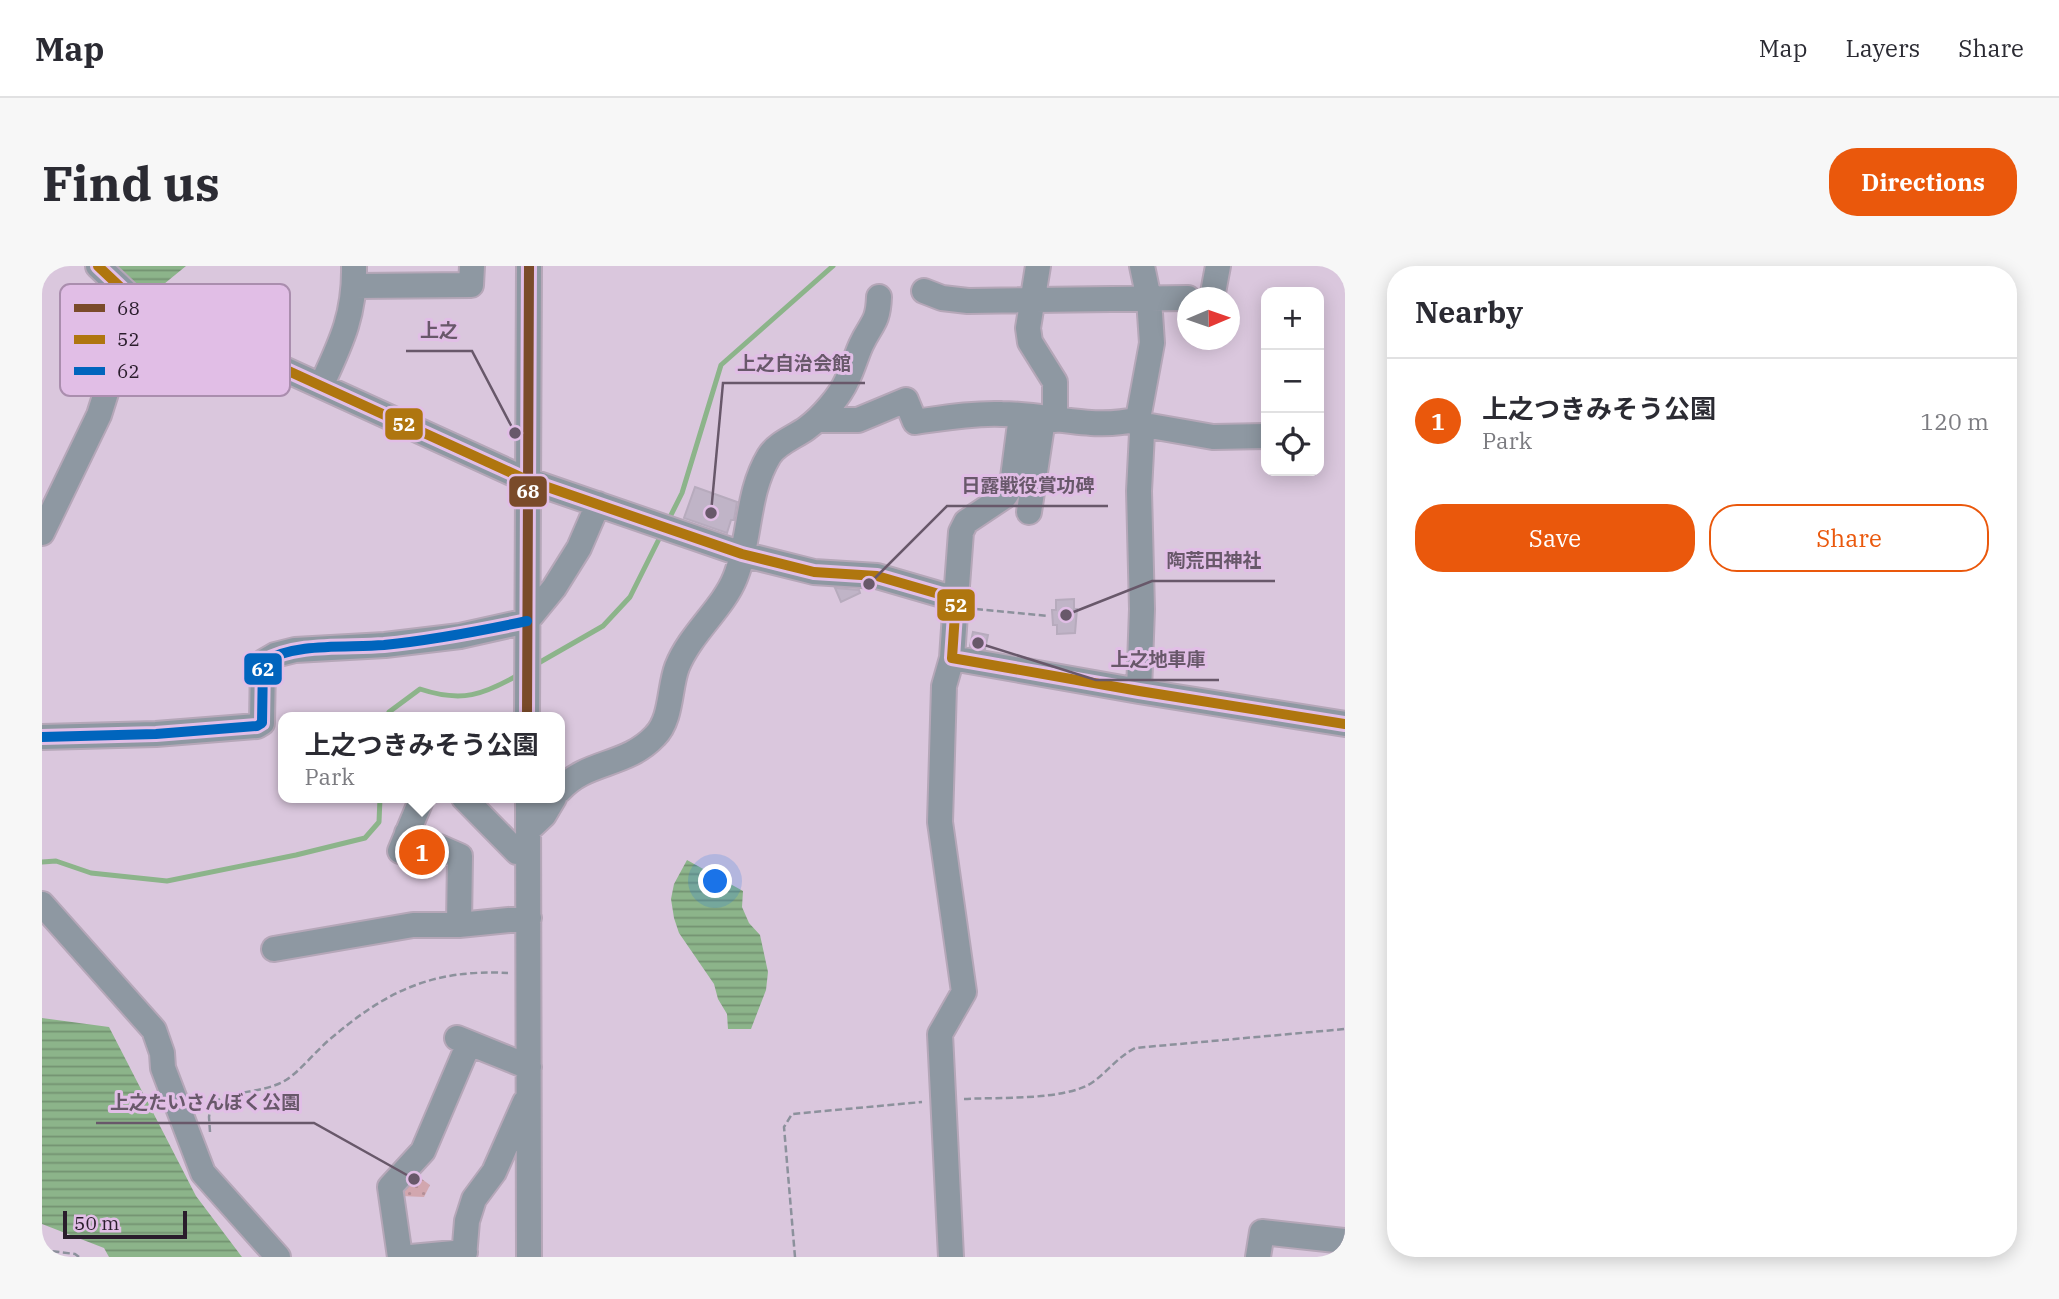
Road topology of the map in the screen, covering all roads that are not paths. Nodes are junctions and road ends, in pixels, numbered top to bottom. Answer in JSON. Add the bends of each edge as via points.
{"nodes":[{"id":1,"x":472,"y":266,"type":"edge"},
{"id":2,"x":529,"y":266,"type":"edge"},
{"id":3,"x":1038,"y":266,"type":"edge"},
{"id":4,"x":1142,"y":266,"type":"edge"},
{"id":5,"x":1218,"y":266,"type":"edge"},
{"id":6,"x":100,"y":267,"type":"edge"},
{"id":7,"x":354,"y":276,"type":"edge"},
{"id":8,"x":118,"y":284,"type":"edge"},
{"id":9,"x":1214,"y":287,"type":"edge"},
{"id":10,"x":924,"y":291,"type":"dead end"},
{"id":11,"x":879,"y":297,"type":"dead end"},
{"id":12,"x":1177,"y":298,"type":"edge"},
{"id":13,"x":1149,"y":299,"type":"junction"},
{"id":14,"x":1033,"y":300,"type":"junction"},
{"id":15,"x":290,"y":372,"type":"edge"},
{"id":16,"x":321,"y":386,"type":"junction"},
{"id":17,"x":105,"y":396,"type":"edge"},
{"id":18,"x":1040,"y":418,"type":"junction"},
{"id":19,"x":817,"y":419,"type":"junction"},
{"id":20,"x":1138,"y":421,"type":"junction"},
{"id":21,"x":1261,"y":436,"type":"edge"},
{"id":22,"x":527,"y":480,"type":"junction"},
{"id":23,"x":598,"y":504,"type":"junction"},
{"id":24,"x":42,"y":533,"type":"edge"},
{"id":25,"x":742,"y":554,"type":"junction"},
{"id":26,"x":965,"y":604,"type":"junction"},
{"id":27,"x":527,"y":621,"type":"junction"},
{"id":28,"x":953,"y":658,"type":"junction"},
{"id":29,"x":1139,"y":691,"type":"junction"},
{"id":30,"x":527,"y":712,"type":"edge"},
{"id":31,"x":1345,"y":724,"type":"edge"},
{"id":32,"x":42,"y":737,"type":"edge"},
{"id":33,"x":565,"y":785,"type":"edge"},
{"id":34,"x":420,"y":803,"type":"edge"},
{"id":35,"x":469,"y":803,"type":"edge"},
{"id":36,"x":528,"y":803,"type":"edge"},
{"id":37,"x":551,"y":803,"type":"edge"},
{"id":38,"x":528,"y":841,"type":"junction"},
{"id":39,"x":42,"y":904,"type":"edge"},
{"id":40,"x":529,"y":918,"type":"junction"},
{"id":41,"x":459,"y":925,"type":"junction"},
{"id":42,"x":274,"y":949,"type":"dead end"},
{"id":43,"x":529,"y":1067,"type":"junction"},
{"id":44,"x":529,"y":1091,"type":"junction"},
{"id":45,"x":1345,"y":1241,"type":"edge"},
{"id":46,"x":465,"y":1255,"type":"edge"},
{"id":47,"x":278,"y":1257,"type":"edge"},
{"id":48,"x":400,"y":1257,"type":"edge"},
{"id":49,"x":411,"y":1257,"type":"edge"},
{"id":50,"x":529,"y":1257,"type":"edge"},
{"id":51,"x":951,"y":1257,"type":"edge"},
{"id":52,"x":1258,"y":1257,"type":"edge"}],
"edges":[{"from":1,"to":7,"type":"street","via":[[471,285]]},
{"from":2,"to":22,"type":"street"},
{"from":3,"to":14,"type":"street"},
{"from":4,"to":13,"type":"street"},
{"from":5,"to":9,"type":"street"},
{"from":6,"to":8,"type":"street"},
{"from":7,"to":16,"type":"street","via":[[346,332]]},
{"from":10,"to":14,"type":"street","via":[[942,298]]},
{"from":11,"to":19,"type":"street","via":[[878,317],[846,383]]},
{"from":12,"to":13,"type":"street"},
{"from":13,"to":14,"type":"street"},
{"from":13,"to":20,"type":"street","via":[[1152,343]]},
{"from":14,"to":18,"type":"street","via":[[1030,342],[1055,382]]},
{"from":15,"to":16,"type":"street"},
{"from":16,"to":22,"type":"street"},
{"from":17,"to":24,"type":"street"},
{"from":18,"to":19,"type":"street","via":[[965,415],[915,422],[906,400],[858,420]]},
{"from":18,"to":20,"type":"street","via":[[1104,424]]},
{"from":18,"to":26,"type":"street","via":[[1012,485],[1023,498],[1005,496],[966,522],[961,532]]},
{"from":19,"to":25,"type":"street","via":[[770,454],[752,496]]},
{"from":20,"to":21,"type":"street","via":[[1213,436]]},
{"from":20,"to":29,"type":"street","via":[[1142,433]]},
{"from":22,"to":23,"type":"street"},
{"from":22,"to":27,"type":"street"},
{"from":23,"to":25,"type":"street"},
{"from":23,"to":27,"type":"street","via":[[579,548]]},
{"from":25,"to":26,"type":"street","via":[[814,572],[877,576]]},
{"from":25,"to":33,"type":"street","via":[[734,580],[678,664],[657,735],[635,753],[583,771]]},
{"from":26,"to":28,"type":"street"},
{"from":27,"to":30,"type":"street"},
{"from":27,"to":32,"type":"street","via":[[460,636],[275,655],[263,662],[262,723],[257,726]]},
{"from":28,"to":29,"type":"street"},
{"from":28,"to":51,"type":"street","via":[[944,685],[940,822],[964,992],[940,1034]]},
{"from":29,"to":31,"type":"street"},
{"from":34,"to":41,"type":"street","via":[[404,842],[460,856]]},
{"from":35,"to":38,"type":"street","via":[[517,852]]},
{"from":36,"to":38,"type":"street"},
{"from":37,"to":38,"type":"street"},
{"from":38,"to":40,"type":"street"},
{"from":39,"to":47,"type":"street","via":[[155,1030],[163,1068],[203,1173]]},
{"from":40,"to":41,"type":"street"},
{"from":40,"to":43,"type":"street"},
{"from":41,"to":42,"type":"street","via":[[413,925]]},
{"from":43,"to":44,"type":"street"},
{"from":43,"to":48,"type":"street","via":[[463,1041],[423,1151],[390,1186]]},
{"from":44,"to":46,"type":"street","via":[[494,1171],[474,1199]]},
{"from":44,"to":50,"type":"street"},
{"from":45,"to":52,"type":"street","via":[[1262,1232]]},
{"from":46,"to":49,"type":"street"}]}
